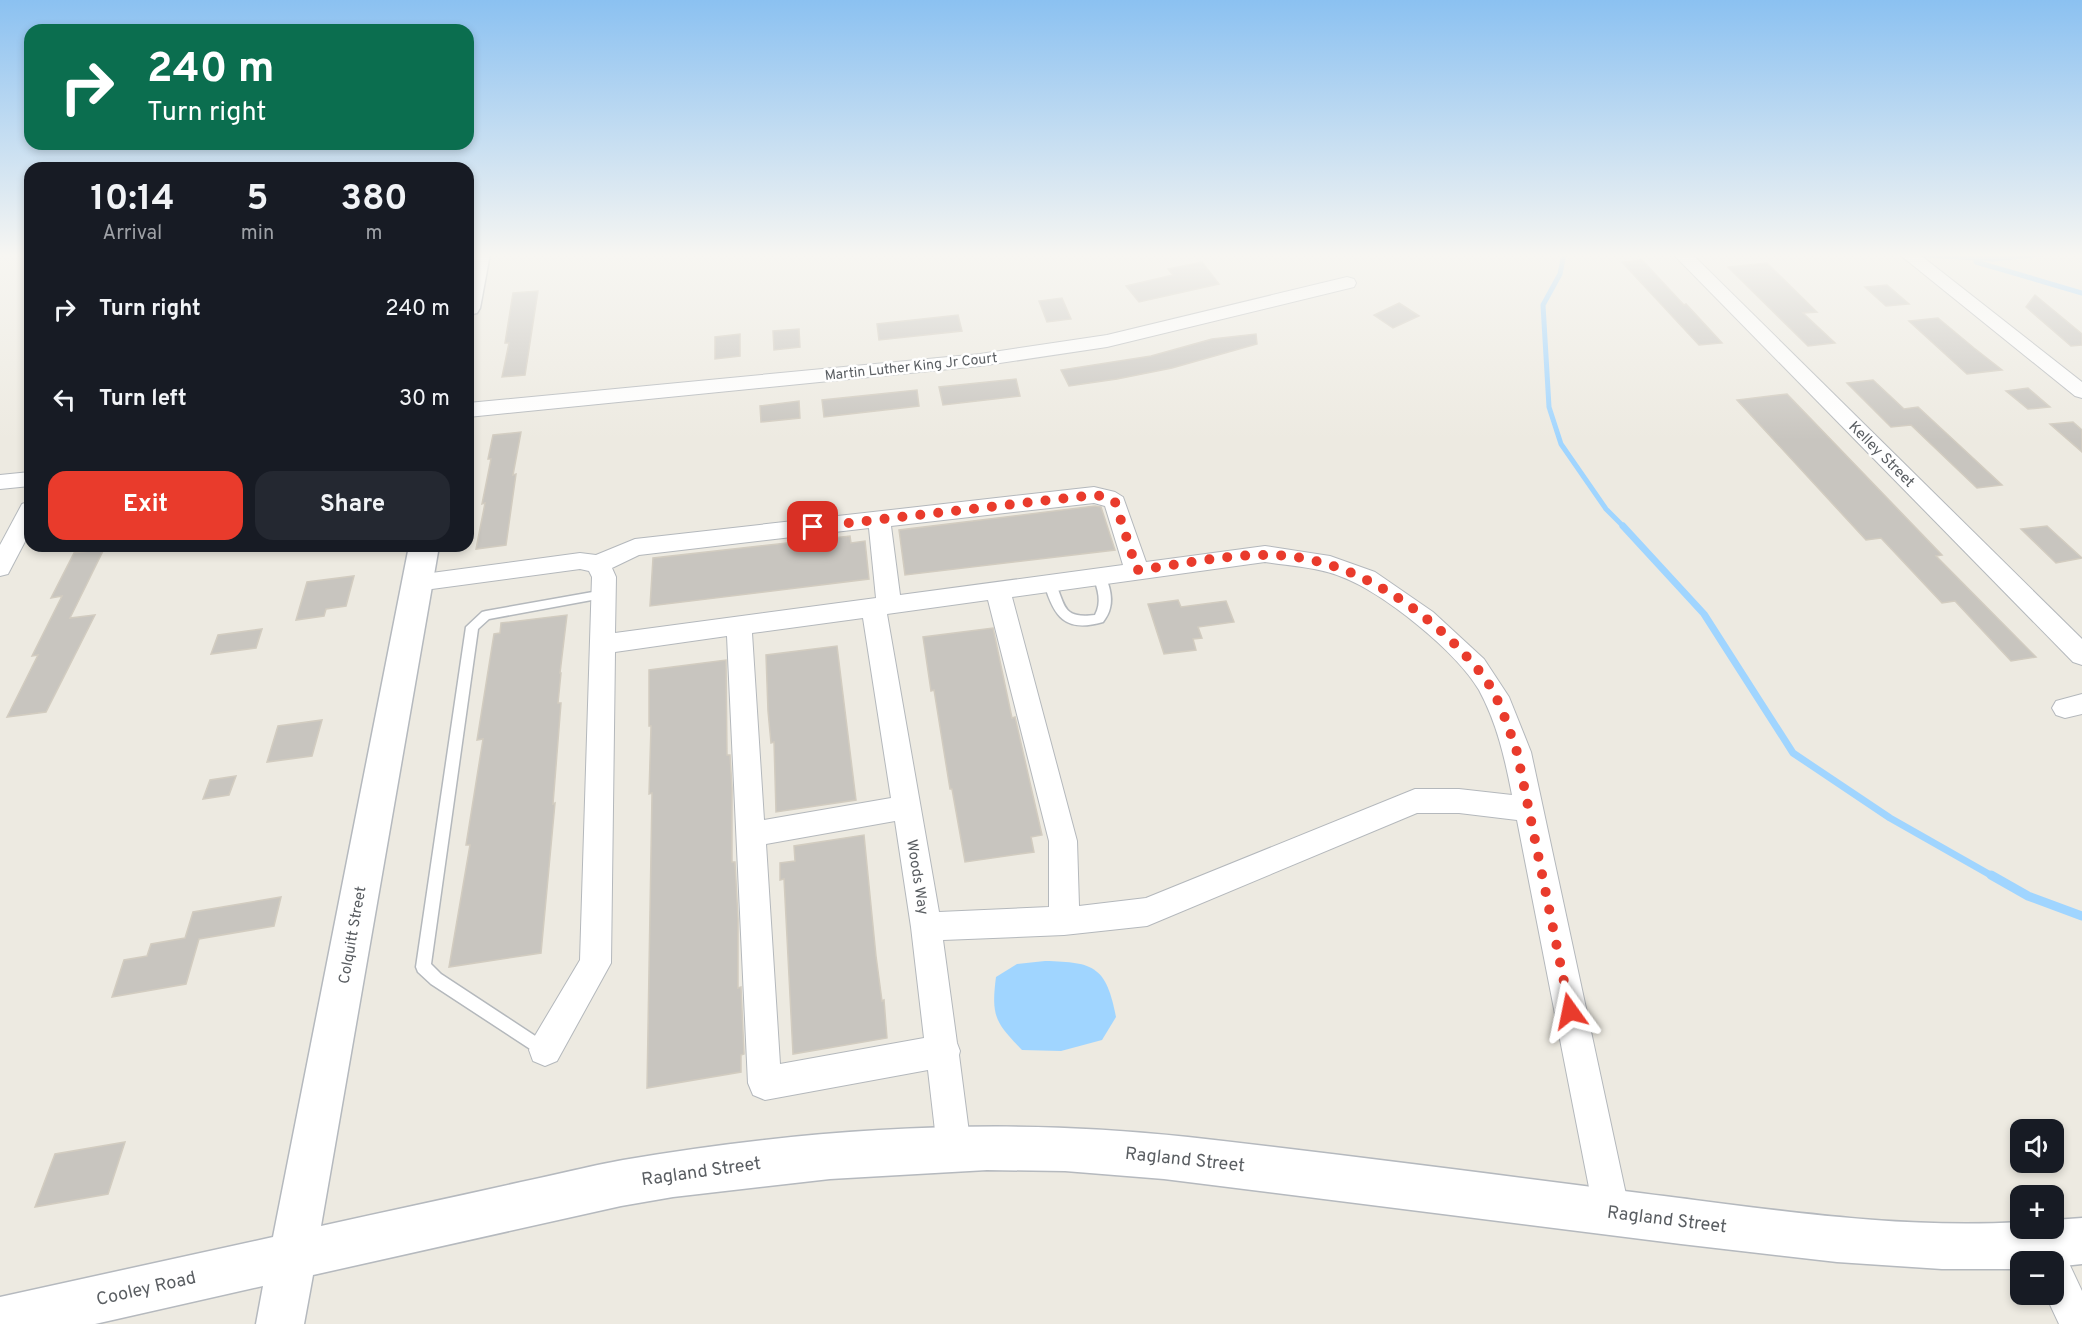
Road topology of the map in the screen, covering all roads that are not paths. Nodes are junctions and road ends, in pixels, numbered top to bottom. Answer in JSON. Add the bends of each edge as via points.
{"nodes":[{"id":1,"x":1209,"y":316,"type":"edge"},
{"id":2,"x":1744,"y":316,"type":"edge"},
{"id":3,"x":1986,"y":316,"type":"edge"},
{"id":4,"x":2082,"y":392,"type":"edge"},
{"id":5,"x":474,"y":409,"type":"edge"},
{"id":6,"x":24,"y":479,"type":"edge"},
{"id":7,"x":0,"y":482,"type":"edge"},
{"id":8,"x":879,"y":519,"type":"junction"},
{"id":9,"x":24,"y":521,"type":"edge"},
{"id":10,"x":420,"y":564,"type":"edge"},
{"id":11,"x":598,"y":564,"type":"junction"},
{"id":12,"x":0,"y":568,"type":"edge"},
{"id":13,"x":1137,"y":570,"type":"junction"},
{"id":14,"x":1099,"y":576,"type":"junction"},
{"id":15,"x":1050,"y":583,"type":"junction"},
{"id":16,"x":998,"y":590,"type":"junction"},
{"id":17,"x":604,"y":594,"type":"junction"},
{"id":18,"x":881,"y":606,"type":"junction"},
{"id":19,"x":739,"y":626,"type":"junction"},
{"id":20,"x":602,"y":644,"type":"junction"},
{"id":21,"x":2082,"y":655,"type":"edge"},
{"id":22,"x":906,"y":807,"type":"junction"},
{"id":23,"x":1528,"y":809,"type":"junction"},
{"id":24,"x":750,"y":835,"type":"junction"},
{"id":25,"x":1064,"y":921,"type":"junction"},
{"id":26,"x":926,"y":927,"type":"junction"},
{"id":27,"x":545,"y":1050,"type":"joint"},
{"id":28,"x":944,"y":1051,"type":"junction"},
{"id":29,"x":954,"y":1148,"type":"junction"},
{"id":30,"x":1612,"y":1213,"type":"junction"},
{"id":31,"x":2010,"y":1252,"type":"edge"},
{"id":32,"x":293,"y":1255,"type":"junction"},
{"id":33,"x":2064,"y":1280,"type":"edge"},
{"id":34,"x":0,"y":1321,"type":"edge"},
{"id":35,"x":280,"y":1324,"type":"edge"},
{"id":36,"x":2078,"y":1324,"type":"edge"}],
"edges":[{"from":1,"to":5,"type":"street","name":"Martin Luther King Jr Court","via":[[1107,340],[992,358]]},
{"from":2,"to":21,"type":"street","name":"Kelley Street"},
{"from":3,"to":4,"type":"street"},
{"from":6,"to":7,"type":"street"},
{"from":8,"to":11,"type":"street","via":[[635,547]]},
{"from":8,"to":13,"type":"street","via":[[1094,495],[1107,497],[1115,502]]},
{"from":8,"to":18,"type":"street","name":"Woods Way"},
{"from":9,"to":12,"type":"street"},
{"from":10,"to":11,"type":"street"},
{"from":10,"to":32,"type":"street","name":"Colquitt Street"},
{"from":11,"to":17,"type":"street","via":[[604,577]]},
{"from":13,"to":14,"type":"street"},
{"from":13,"to":23,"type":"street","via":[[1265,554],[1352,571],[1393,594],[1443,633],[1485,678],[1504,713],[1517,752]]},
{"from":14,"to":15,"type":"street"},
{"from":14,"to":15,"type":"lane","via":[[1107,599],[1099,619],[1077,622],[1064,616],[1056,607]]},
{"from":15,"to":16,"type":"street"},
{"from":16,"to":18,"type":"street"},
{"from":16,"to":25,"type":"street","via":[[1063,841]]},
{"from":17,"to":20,"type":"street"},
{"from":17,"to":27,"type":"lane","via":[[486,615],[472,627],[423,967]]},
{"from":18,"to":19,"type":"street"},
{"from":18,"to":22,"type":"street","name":"Woods Way"},
{"from":19,"to":20,"type":"street"},
{"from":19,"to":24,"type":"street"},
{"from":20,"to":27,"type":"street","via":[[595,963]]},
{"from":22,"to":24,"type":"street"},
{"from":22,"to":26,"type":"street","name":"Woods Way"},
{"from":23,"to":25,"type":"street","via":[[1459,801],[1415,801],[1147,912]]},
{"from":23,"to":30,"type":"street"},
{"from":24,"to":28,"type":"street","via":[[765,1083]]},
{"from":25,"to":26,"type":"street"},
{"from":26,"to":28,"type":"street","name":"Woods Way"},
{"from":28,"to":29,"type":"street","name":"Woods Way"},
{"from":29,"to":30,"type":"street","name":"Ragland Street","via":[[1130,1153],[1383,1181]]},
{"from":29,"to":32,"type":"street","name":"Ragland Street","via":[[706,1169],[556,1196]]},
{"from":30,"to":31,"type":"street","name":"Ragland Street","via":[[1893,1244]]},
{"from":32,"to":34,"type":"street","name":"Cooley Road"},
{"from":32,"to":35,"type":"street","name":"Colquitt Street"},
{"from":33,"to":36,"type":"street"}]}
